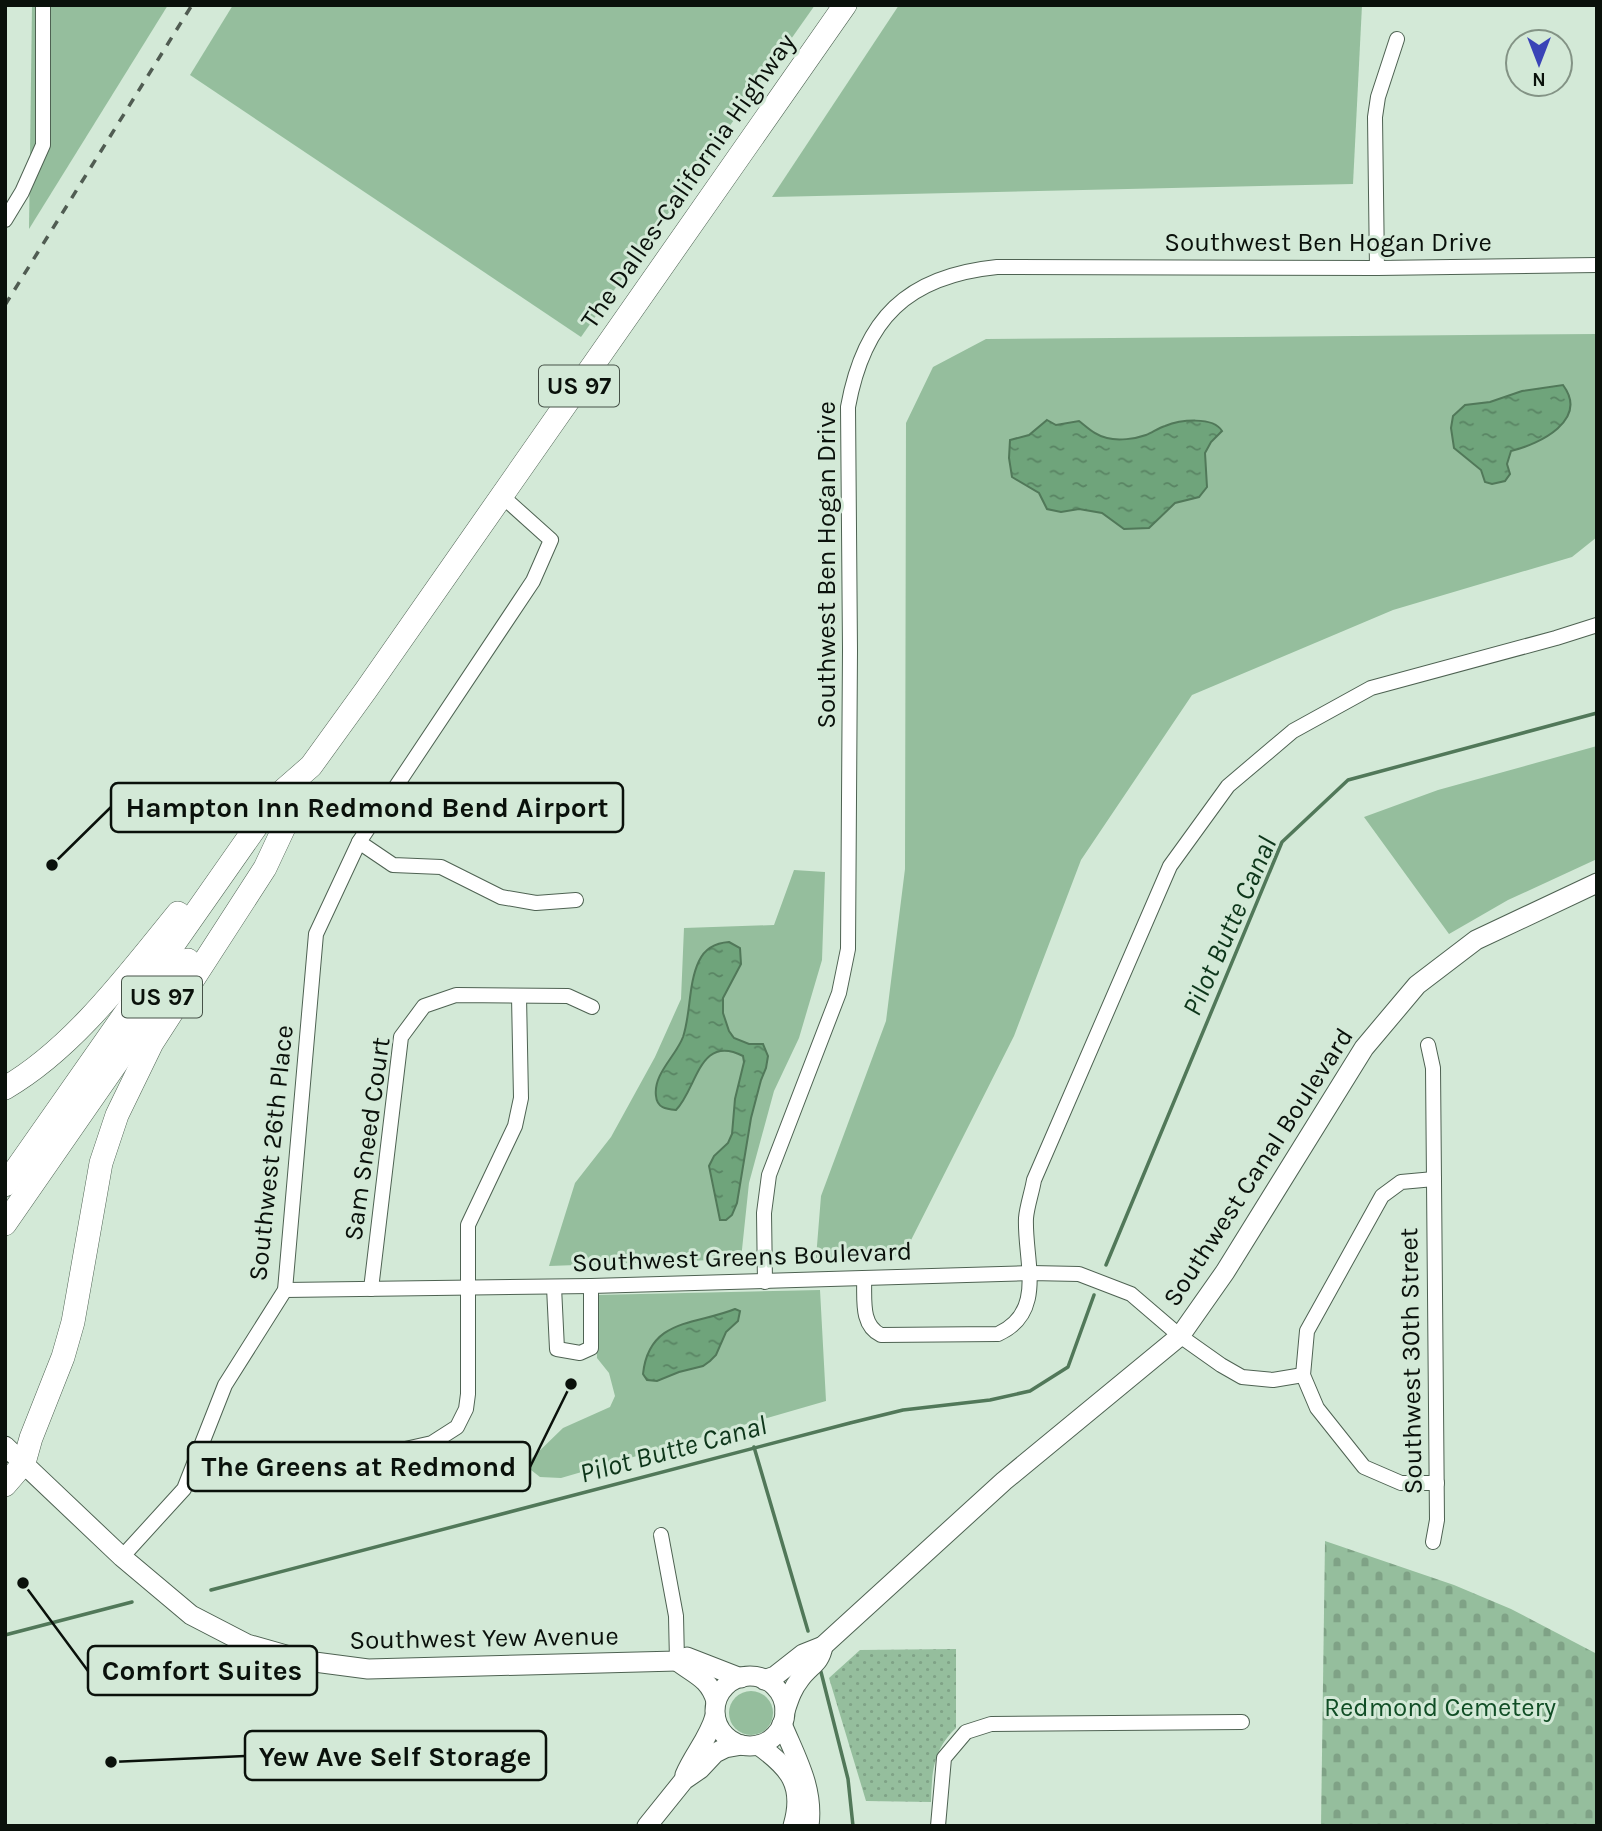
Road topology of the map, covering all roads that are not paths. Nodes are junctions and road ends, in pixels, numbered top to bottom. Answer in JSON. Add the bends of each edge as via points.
{"nodes":[{"id":1,"x":43,"y":5,"type":"edge"},
{"id":2,"x":845,"y":5,"type":"edge"},
{"id":3,"x":1397,"y":39,"type":"dead end"},
{"id":4,"x":5,"y":220,"type":"edge"},
{"id":5,"x":1597,"y":265,"type":"edge"},
{"id":6,"x":1377,"y":268,"type":"junction"},
{"id":7,"x":502,"y":496,"type":"junction"},
{"id":8,"x":1597,"y":625,"type":"edge"},
{"id":9,"x":310,"y":766,"type":"junction"},
{"id":10,"x":295,"y":804,"type":"junction"},
{"id":11,"x":359,"y":842,"type":"junction"},
{"id":12,"x":241,"y":848,"type":"junction"},
{"id":13,"x":1597,"y":883,"type":"edge"},
{"id":14,"x":576,"y":900,"type":"dead end"},
{"id":15,"x":519,"y":996,"type":"junction"},
{"id":16,"x":592,"y":1007,"type":"dead end"},
{"id":17,"x":1428,"y":1045,"type":"dead end"},
{"id":18,"x":5,"y":1088,"type":"edge"},
{"id":19,"x":1434,"y":1179,"type":"junction"},
{"id":20,"x":5,"y":1185,"type":"edge"},
{"id":21,"x":5,"y":1224,"type":"edge"},
{"id":22,"x":1031,"y":1273,"type":"junction"},
{"id":23,"x":864,"y":1279,"type":"junction"},
{"id":24,"x":765,"y":1282,"type":"junction"},
{"id":25,"x":591,"y":1286,"type":"junction"},
{"id":26,"x":554,"y":1287,"type":"junction"},
{"id":27,"x":372,"y":1289,"type":"junction"},
{"id":28,"x":466,"y":1289,"type":"junction"},
{"id":29,"x":285,"y":1290,"type":"junction"},
{"id":30,"x":1180,"y":1336,"type":"junction"},
{"id":31,"x":1303,"y":1375,"type":"junction"},
{"id":32,"x":5,"y":1446,"type":"edge"},
{"id":33,"x":323,"y":1452,"type":"dead end"},
{"id":34,"x":24,"y":1463,"type":"junction"},
{"id":35,"x":1437,"y":1483,"type":"junction"},
{"id":36,"x":5,"y":1485,"type":"edge"},
{"id":37,"x":662,"y":1535,"type":"dead end"},
{"id":38,"x":1433,"y":1542,"type":"dead end"},
{"id":39,"x":122,"y":1557,"type":"junction"},
{"id":40,"x":823,"y":1646,"type":"junction"},
{"id":41,"x":677,"y":1661,"type":"junction"},
{"id":42,"x":741,"y":1678,"type":"junction"},
{"id":43,"x":764,"y":1680,"type":"junction"},
{"id":44,"x":716,"y":1709,"type":"junction"},
{"id":45,"x":783,"y":1718,"type":"junction"},
{"id":46,"x":1242,"y":1722,"type":"dead end"},
{"id":47,"x":750,"y":1745,"type":"junction"},
{"id":48,"x":684,"y":1780,"type":"junction"},
{"id":49,"x":647,"y":1826,"type":"edge"},
{"id":50,"x":793,"y":1826,"type":"edge"},
{"id":51,"x":809,"y":1826,"type":"edge"},
{"id":52,"x":938,"y":1826,"type":"edge"}],
"edges":[{"from":1,"to":4,"type":"street","via":[[43,145]]},
{"from":2,"to":7,"type":"highway","name":"The Dalles-California Highway","number":"US 97"},
{"from":3,"to":6,"type":"street","via":[[1376,117]]},
{"from":5,"to":6,"type":"street","name":"Southwest Ben Hogan Drive"},
{"from":6,"to":24,"type":"street","name":"Southwest Ben Hogan Drive","via":[[970,270],[925,286],[887,315],[872,334],[861,355],[848,407],[848,948],[839,993],[769,1175],[764,1213]]},
{"from":7,"to":9,"type":"highway","name":"The Dalles-California Highway","number":"US 97"},
{"from":7,"to":11,"type":"street","name":"Southwest 26th Place","via":[[551,540],[533,581]]},
{"from":8,"to":22,"type":"street","via":[[1371,688],[1293,731],[1228,786],[1170,866],[1034,1180],[1026,1218]]},
{"from":9,"to":10,"type":"highway","name":"The Dalles-California Highway","number":"US 97"},
{"from":9,"to":12,"type":"highway","name":"The Dalles-California Highway","number":"US 97","via":[[279,794]]},
{"from":10,"to":21,"type":"highway","name":"The Dalles-California Highway","number":"US 97"},
{"from":10,"to":34,"type":"highway","via":[[265,868],[152,1043],[117,1115],[101,1163],[73,1322]]},
{"from":11,"to":14,"type":"street","via":[[393,865],[441,867],[501,897],[536,903]]},
{"from":11,"to":29,"type":"street","name":"Southwest 26th Place","via":[[316,934]]},
{"from":12,"to":18,"type":"highway","via":[[201,885],[119,986],[66,1042]]},
{"from":12,"to":20,"type":"highway","name":"The Dalles-California Highway","number":"US 97"},
{"from":13,"to":30,"type":"main road","name":"Southwest Canal Boulevard","via":[[1476,940],[1417,985],[1364,1048]]},
{"from":15,"to":16,"type":"street","name":"Sam Sneed Court","via":[[568,996]]},
{"from":15,"to":27,"type":"street","name":"Sam Sneed Court","via":[[456,995],[424,1006],[401,1037]]},
{"from":15,"to":28,"type":"street","via":[[521,1098],[515,1126],[468,1225]]},
{"from":17,"to":19,"type":"street","name":"Southwest 30th Street","via":[[1433,1068]]},
{"from":19,"to":31,"type":"street","via":[[1401,1182],[1382,1196],[1307,1331]]},
{"from":19,"to":35,"type":"street","name":"Southwest 30th Street"},
{"from":22,"to":23,"type":"street","name":"Southwest Greens Boulevard"},
{"from":22,"to":23,"type":"street","via":[[1024,1310],[1014,1325],[999,1334],[881,1335],[866,1322]]},
{"from":22,"to":30,"type":"street","name":"Southwest Greens Boulevard","via":[[1079,1274],[1131,1294]]},
{"from":23,"to":24,"type":"street","name":"Southwest Greens Boulevard"},
{"from":24,"to":25,"type":"street","name":"Southwest Greens Boulevard"},
{"from":25,"to":26,"type":"street","name":"Southwest Greens Boulevard"},
{"from":25,"to":26,"type":"street","via":[[591,1348],[580,1353],[557,1349]]},
{"from":26,"to":28,"type":"street","name":"Southwest Greens Boulevard"},
{"from":27,"to":28,"type":"street","name":"Southwest Greens Boulevard"},
{"from":27,"to":29,"type":"street","name":"Southwest Greens Boulevard"},
{"from":28,"to":33,"type":"street","via":[[467,1403],[457,1427],[432,1443],[347,1462]]},
{"from":29,"to":39,"type":"street","name":"Southwest 26th Place","via":[[225,1385],[184,1489]]},
{"from":30,"to":31,"type":"street","name":"Southwest Greens Boulevard","via":[[1242,1377],[1273,1380]]},
{"from":30,"to":40,"type":"main road","name":"Southwest Canal Boulevard","via":[[1011,1475]]},
{"from":31,"to":35,"type":"street","via":[[1317,1408],[1364,1467],[1401,1483]]},
{"from":32,"to":34,"type":"main road","name":"Southwest Yew Avenue"},
{"from":34,"to":36,"type":"highway"},
{"from":34,"to":39,"type":"main road","name":"Southwest Yew Avenue"},
{"from":35,"to":38,"type":"street","name":"Southwest 30th Street"},
{"from":37,"to":41,"type":"street","via":[[676,1616]]},
{"from":39,"to":41,"type":"main road","name":"Southwest Yew Avenue","via":[[191,1615],[247,1644],[307,1661],[368,1669]]},
{"from":40,"to":43,"type":"main road","name":"Southwest Canal Boulevard"},
{"from":40,"to":45,"type":"main road","name":"Southwest Canal Boulevard","via":[[821,1658],[791,1691]]},
{"from":41,"to":42,"type":"main road","name":"Southwest Yew Avenue","via":[[687,1657]]},
{"from":41,"to":44,"type":"main road","via":[[712,1687]]},
{"from":42,"to":43,"type":"main road"},
{"from":42,"to":44,"type":"main road","via":[[723,1689]]},
{"from":43,"to":45,"type":"main road","via":[[781,1697]]},
{"from":44,"to":47,"type":"main road","via":[[724,1735]]},
{"from":44,"to":48,"type":"main road","via":[[711,1730]]},
{"from":45,"to":47,"type":"main road","via":[[773,1738]]},
{"from":45,"to":51,"type":"main road","via":[[806,1779],[811,1802]]},
{"from":46,"to":52,"type":"street","via":[[991,1724],[966,1732],[944,1758]]},
{"from":47,"to":48,"type":"main road","via":[[724,1748]]},
{"from":47,"to":50,"type":"main road","via":[[780,1761],[791,1775],[796,1794]]},
{"from":48,"to":49,"type":"main road"}]}
